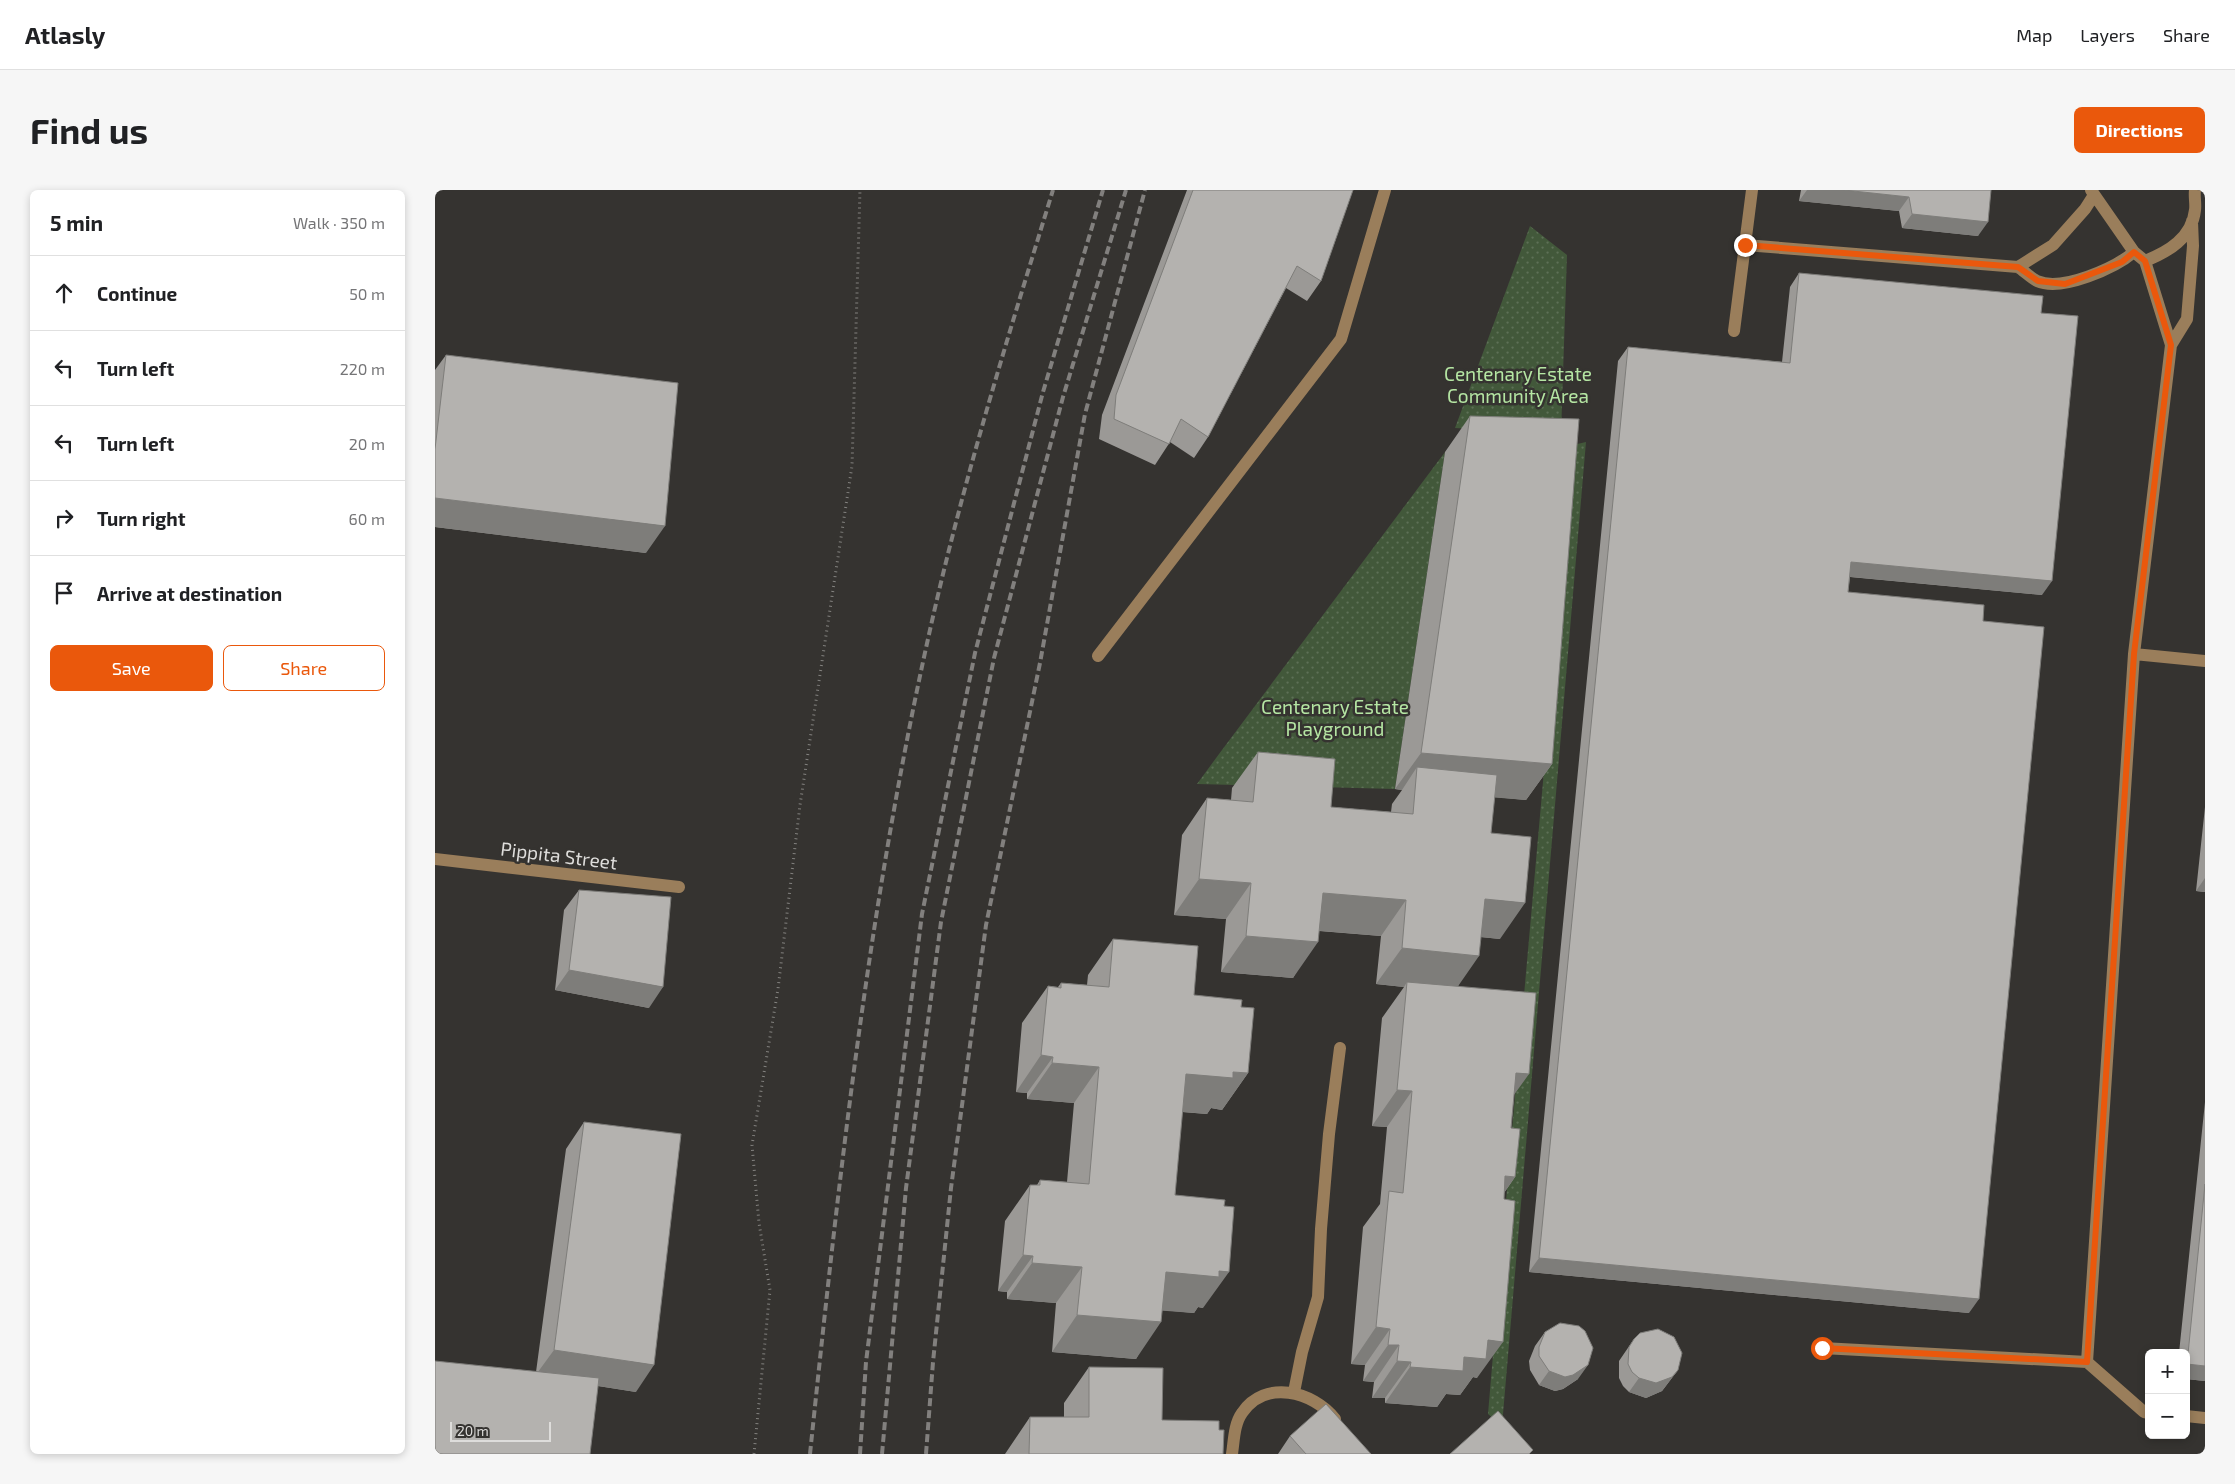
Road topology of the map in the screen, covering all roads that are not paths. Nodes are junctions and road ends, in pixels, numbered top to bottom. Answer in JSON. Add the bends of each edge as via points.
{"nodes":[{"id":1,"x":1385,"y":190,"type":"edge"},
{"id":2,"x":1752,"y":190,"type":"edge"},
{"id":3,"x":2195,"y":190,"type":"edge"},
{"id":4,"x":2092,"y":192,"type":"edge"},
{"id":5,"x":2192,"y":221,"type":"junction"},
{"id":6,"x":1745,"y":245,"type":"junction"},
{"id":7,"x":2134,"y":252,"type":"junction"},
{"id":8,"x":2145,"y":261,"type":"junction"},
{"id":9,"x":2018,"y":267,"type":"junction"},
{"id":10,"x":1735,"y":331,"type":"dead end"},
{"id":11,"x":2171,"y":345,"type":"junction"},
{"id":12,"x":2134,"y":654,"type":"junction"},
{"id":13,"x":1097,"y":656,"type":"dead end"},
{"id":14,"x":2205,"y":661,"type":"edge"},
{"id":15,"x":435,"y":859,"type":"edge"},
{"id":16,"x":679,"y":887,"type":"dead end"},
{"id":17,"x":1340,"y":1048,"type":"dead end"},
{"id":18,"x":1822,"y":1348,"type":"dead end"},
{"id":19,"x":2087,"y":1362,"type":"junction"},
{"id":20,"x":1294,"y":1392,"type":"junction"},
{"id":21,"x":2145,"y":1412,"type":"edge"},
{"id":22,"x":2190,"y":1416,"type":"edge"},
{"id":23,"x":2205,"y":1418,"type":"edge"},
{"id":24,"x":1341,"y":1426,"type":"edge"},
{"id":25,"x":1232,"y":1454,"type":"edge"}],
"edges":[{"from":1,"to":13,"type":"street","via":[[1341,339]]},
{"from":2,"to":6,"type":"street"},
{"from":3,"to":5,"type":"street"},
{"from":4,"to":7,"type":"street"},
{"from":4,"to":9,"type":"street","via":[[2085,209],[2053,245]]},
{"from":5,"to":8,"type":"street","via":[[2175,245]]},
{"from":5,"to":11,"type":"street","via":[[2187,319]]},
{"from":6,"to":9,"type":"street"},
{"from":6,"to":10,"type":"street"},
{"from":7,"to":8,"type":"street"},
{"from":7,"to":9,"type":"street","via":[[2122,262],[2065,284],[2038,281]]},
{"from":8,"to":11,"type":"street"},
{"from":11,"to":12,"type":"street"},
{"from":12,"to":14,"type":"street"},
{"from":12,"to":19,"type":"street"},
{"from":15,"to":16,"type":"street","name":"Pippita Street"},
{"from":17,"to":20,"type":"street","via":[[1329,1134],[1318,1297]]},
{"from":18,"to":19,"type":"street"},
{"from":19,"to":21,"type":"street"},
{"from":20,"to":24,"type":"street","via":[[1320,1404]]},
{"from":20,"to":25,"type":"street","via":[[1277,1392],[1255,1400],[1241,1413]]},
{"from":22,"to":23,"type":"street"}]}
